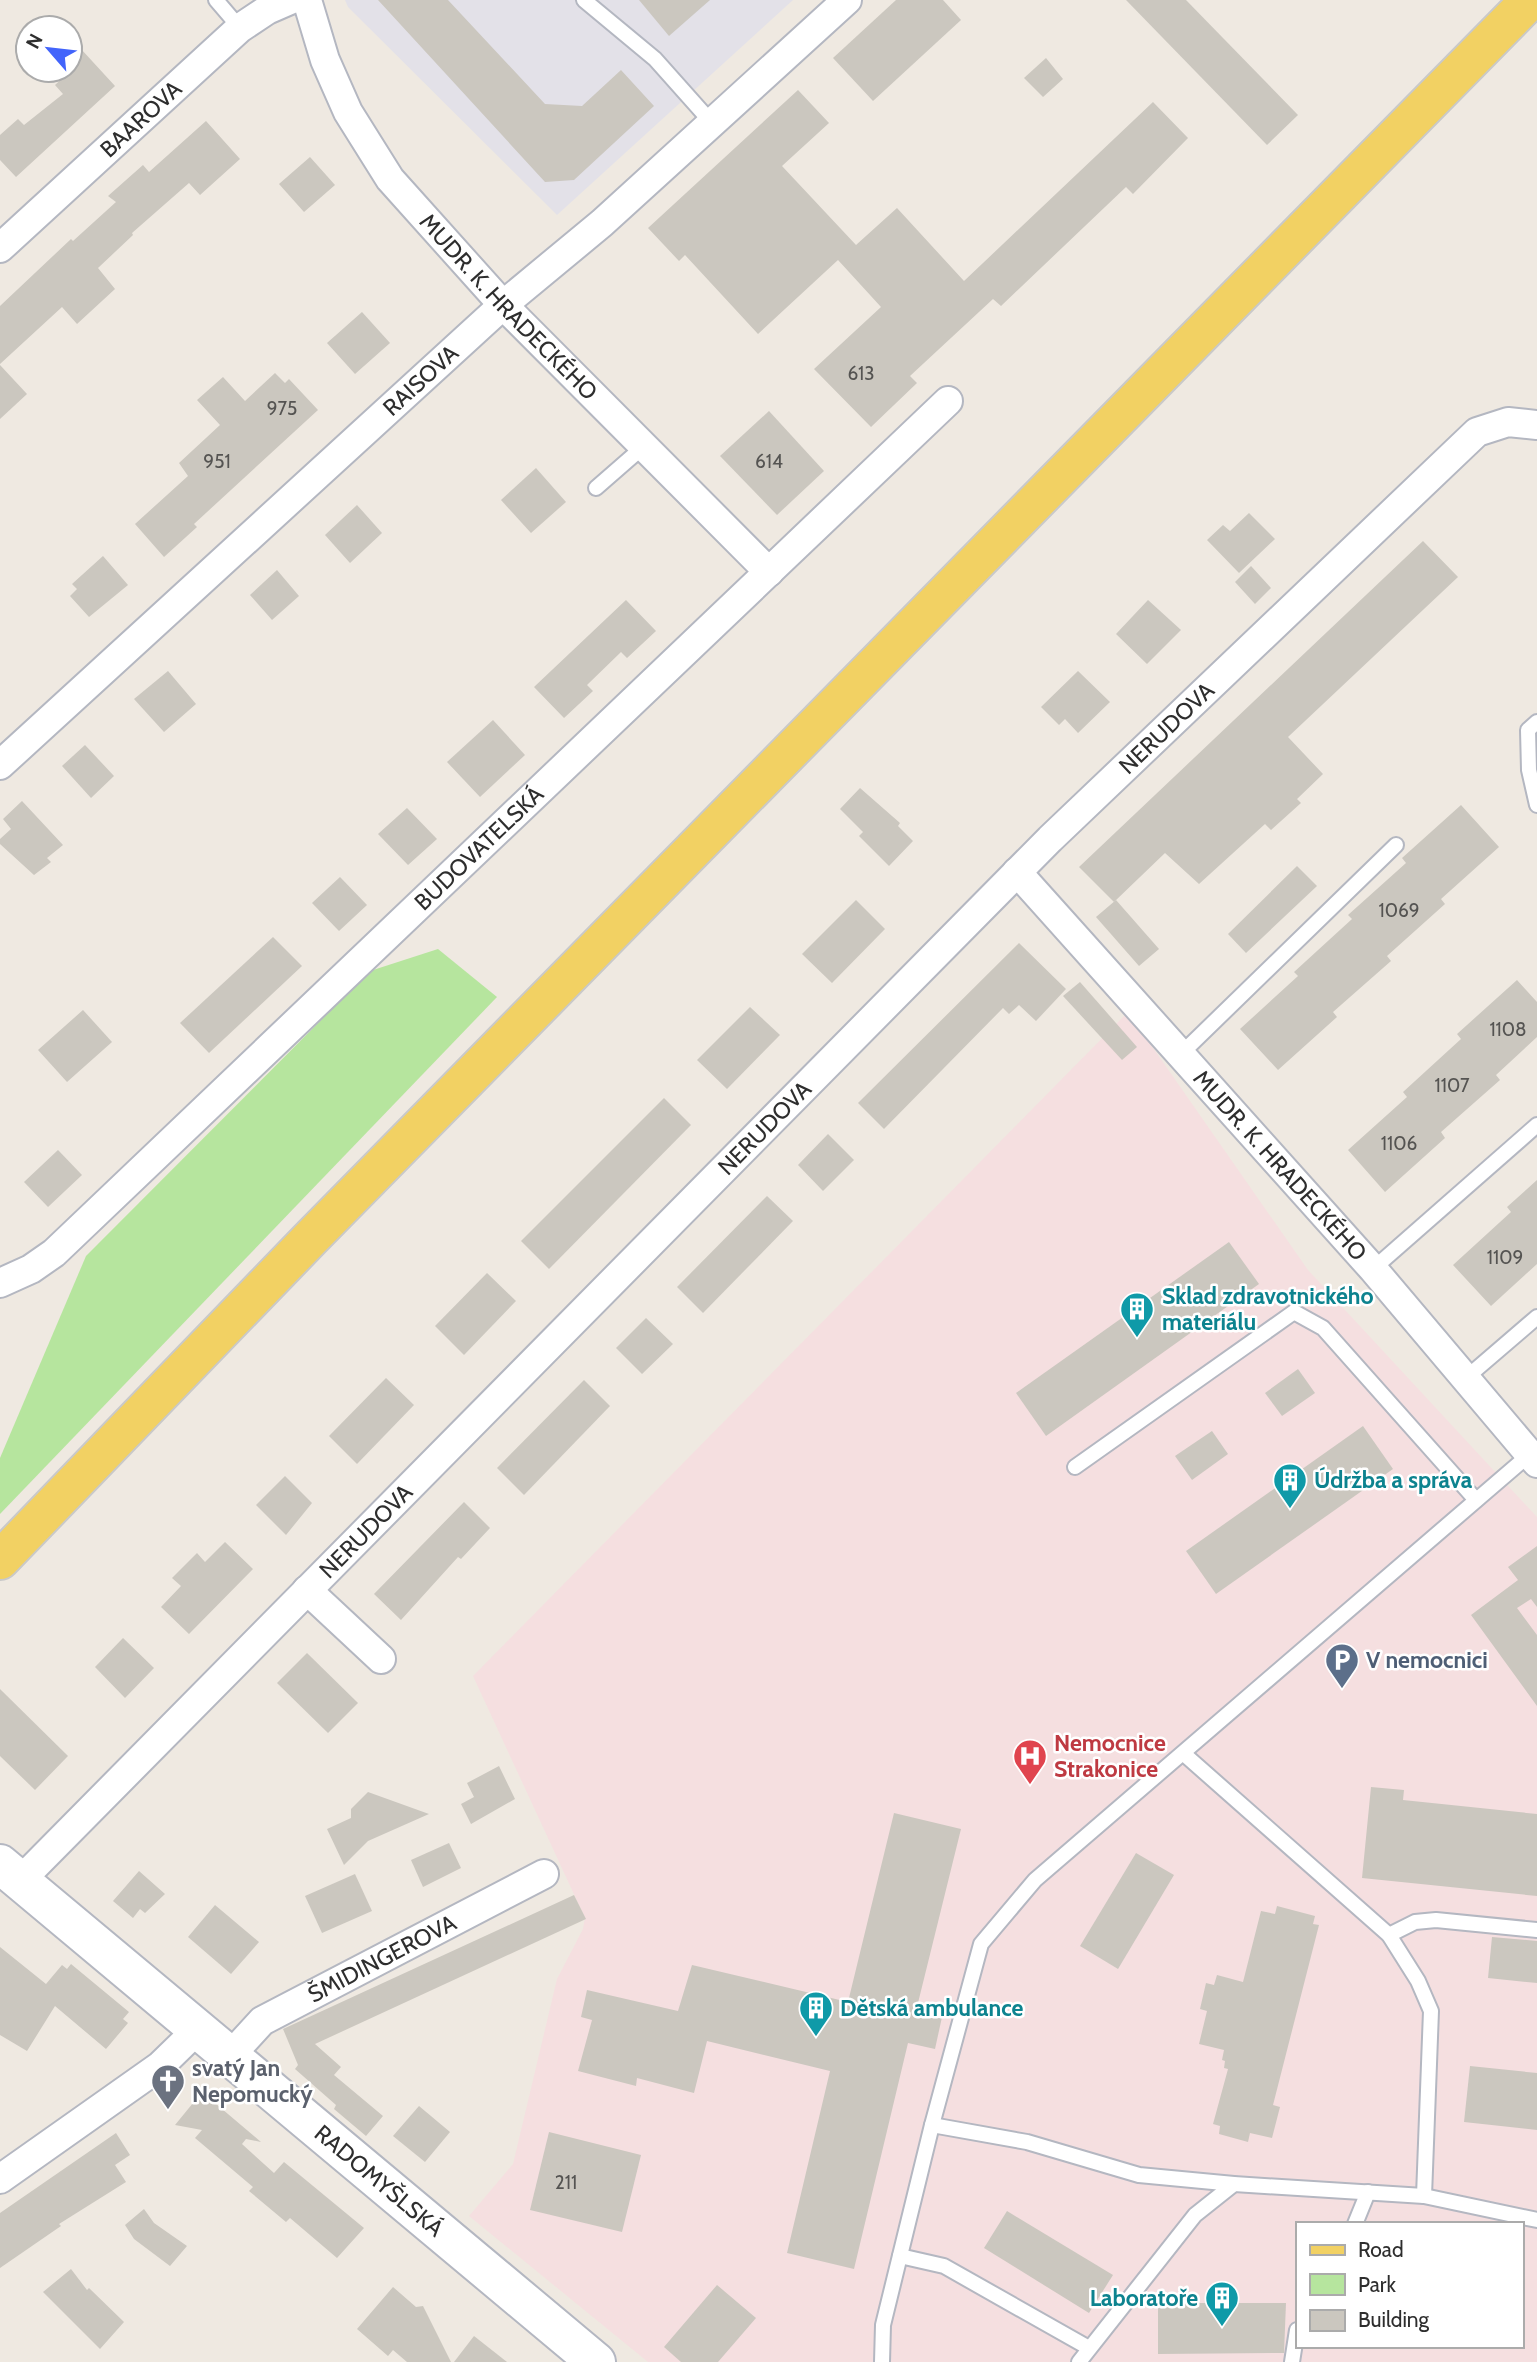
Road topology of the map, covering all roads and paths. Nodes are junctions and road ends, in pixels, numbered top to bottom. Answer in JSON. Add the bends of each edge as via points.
{"nodes":[{"id":1,"x":216,"y":0,"type":"edge"},
{"id":2,"x":290,"y":0,"type":"edge"},
{"id":3,"x":307,"y":0,"type":"edge"},
{"id":4,"x":584,"y":0,"type":"edge"},
{"id":5,"x":847,"y":0,"type":"edge"},
{"id":6,"x":1530,"y":0,"type":"edge"},
{"id":7,"x":240,"y":28,"type":"junction"},
{"id":8,"x":712,"y":123,"type":"junction"},
{"id":9,"x":0,"y":248,"type":"edge"},
{"id":10,"x":503,"y":305,"type":"junction"},
{"id":11,"x":948,"y":401,"type":"dead end"},
{"id":12,"x":1537,"y":425,"type":"edge"},
{"id":13,"x":643,"y":447,"type":"junction"},
{"id":14,"x":596,"y":488,"type":"dead end"},
{"id":15,"x":769,"y":572,"type":"junction"},
{"id":16,"x":1537,"y":722,"type":"edge"},
{"id":17,"x":0,"y":765,"type":"edge"},
{"id":18,"x":1537,"y":805,"type":"edge"},
{"id":19,"x":1396,"y":845,"type":"dead end"},
{"id":20,"x":1017,"y":872,"type":"junction"},
{"id":21,"x":1182,"y":1053,"type":"junction"},
{"id":22,"x":1537,"y":1125,"type":"edge"},
{"id":23,"x":1373,"y":1269,"type":"junction"},
{"id":24,"x":0,"y":1283,"type":"edge"},
{"id":25,"x":1537,"y":1317,"type":"edge"},
{"id":26,"x":1466,"y":1378,"type":"junction"},
{"id":27,"x":1535,"y":1455,"type":"edge"},
{"id":28,"x":1075,"y":1467,"type":"dead end"},
{"id":29,"x":1476,"y":1500,"type":"junction"},
{"id":30,"x":0,"y":1560,"type":"edge"},
{"id":31,"x":307,"y":1590,"type":"junction"},
{"id":32,"x":381,"y":1659,"type":"dead end"},
{"id":33,"x":1184,"y":1754,"type":"junction"},
{"id":34,"x":10,"y":1872,"type":"edge"},
{"id":35,"x":544,"y":1874,"type":"dead end"},
{"id":36,"x":1537,"y":1930,"type":"edge"},
{"id":37,"x":1389,"y":1936,"type":"junction"},
{"id":38,"x":197,"y":2030,"type":"junction"},
{"id":39,"x":229,"y":2057,"type":"junction"},
{"id":40,"x":932,"y":2125,"type":"junction"},
{"id":41,"x":0,"y":2179,"type":"edge"},
{"id":42,"x":1234,"y":2184,"type":"junction"},
{"id":43,"x":1368,"y":2192,"type":"junction"},
{"id":44,"x":1424,"y":2196,"type":"junction"},
{"id":45,"x":1537,"y":2220,"type":"edge"},
{"id":46,"x":1355,"y":2222,"type":"edge"},
{"id":47,"x":900,"y":2256,"type":"junction"},
{"id":48,"x":1296,"y":2336,"type":"edge"},
{"id":49,"x":1089,"y":2348,"type":"junction"},
{"id":50,"x":596,"y":2362,"type":"edge"},
{"id":51,"x":883,"y":2362,"type":"edge"},
{"id":52,"x":1079,"y":2362,"type":"edge"},
{"id":53,"x":1292,"y":2362,"type":"edge"}],
"edges":[{"from":1,"to":7,"type":"lane"},
{"from":2,"to":7,"type":"street","name":"BAAROVA"},
{"from":3,"to":10,"type":"street","name":"MUDR. K. HRADECKÉHO","via":[[325,60],[365,143],[390,179]]},
{"from":4,"to":8,"type":"lane","via":[[656,59]]},
{"from":5,"to":8,"type":"street","name":"RAISOVA"},
{"from":6,"to":30,"type":"main road"},
{"from":7,"to":9,"type":"street","name":"BAAROVA"},
{"from":8,"to":10,"type":"street","name":"RAISOVA"},
{"from":10,"to":13,"type":"street","name":"MUDR. K. HRADECKÉHO"},
{"from":10,"to":17,"type":"street","name":"RAISOVA"},
{"from":11,"to":15,"type":"street","name":"BUDOVATELSKÁ"},
{"from":12,"to":20,"type":"street","name":"NERUDOVA","via":[[1508,422],[1478,432]]},
{"from":13,"to":14,"type":"lane"},
{"from":13,"to":15,"type":"street","name":"MUDR. K. HRADECKÉHO"},
{"from":15,"to":24,"type":"street","name":"BUDOVATELSKÁ","via":[[54,1252]]},
{"from":16,"to":18,"type":"lane","via":[[1528,730],[1529,770]]},
{"from":19,"to":21,"type":"lane"},
{"from":20,"to":21,"type":"street","name":"MUDR. K. HRADECKÉHO"},
{"from":20,"to":31,"type":"street","name":"NERUDOVA"},
{"from":21,"to":23,"type":"street","name":"MUDR. K. HRADECKÉHO"},
{"from":22,"to":23,"type":"lane"},
{"from":23,"to":26,"type":"street","name":"MUDR. K. HRADECKÉHO"},
{"from":25,"to":26,"type":"lane"},
{"from":26,"to":27,"type":"street","name":"MUDR. K. HRADECKÉHO"},
{"from":27,"to":29,"type":"lane"},
{"from":28,"to":29,"type":"lane","via":[[1294,1312],[1323,1328]]},
{"from":29,"to":33,"type":"lane"},
{"from":31,"to":32,"type":"street"},
{"from":31,"to":34,"type":"street","name":"NERUDOVA"},
{"from":33,"to":37,"type":"lane"},
{"from":33,"to":40,"type":"lane","via":[[1035,1880],[981,1944]]},
{"from":34,"to":38,"type":"street","name":"RADOMYŠLSKÁ"},
{"from":35,"to":39,"type":"street","name":"ŠMIDINGEROVA","via":[[262,2021]]},
{"from":36,"to":37,"type":"lane","via":[[1436,1920],[1415,1922]]},
{"from":37,"to":44,"type":"lane","via":[[1431,2011]]},
{"from":38,"to":39,"type":"street","name":"RADOMYŠLSKÁ"},
{"from":38,"to":41,"type":"street","via":[[160,2066]]},
{"from":39,"to":50,"type":"street","name":"RADOMYŠLSKÁ"},
{"from":40,"to":42,"type":"lane","via":[[1027,2141],[1139,2175]]},
{"from":40,"to":47,"type":"lane"},
{"from":42,"to":43,"type":"lane"},
{"from":42,"to":49,"type":"lane","via":[[1195,2216]]},
{"from":43,"to":44,"type":"lane"},
{"from":43,"to":46,"type":"lane"},
{"from":44,"to":45,"type":"lane"},
{"from":47,"to":49,"type":"lane","via":[[944,2266]]},
{"from":47,"to":51,"type":"lane","via":[[883,2325]]},
{"from":48,"to":53,"type":"lane"},
{"from":49,"to":52,"type":"lane"}]}
